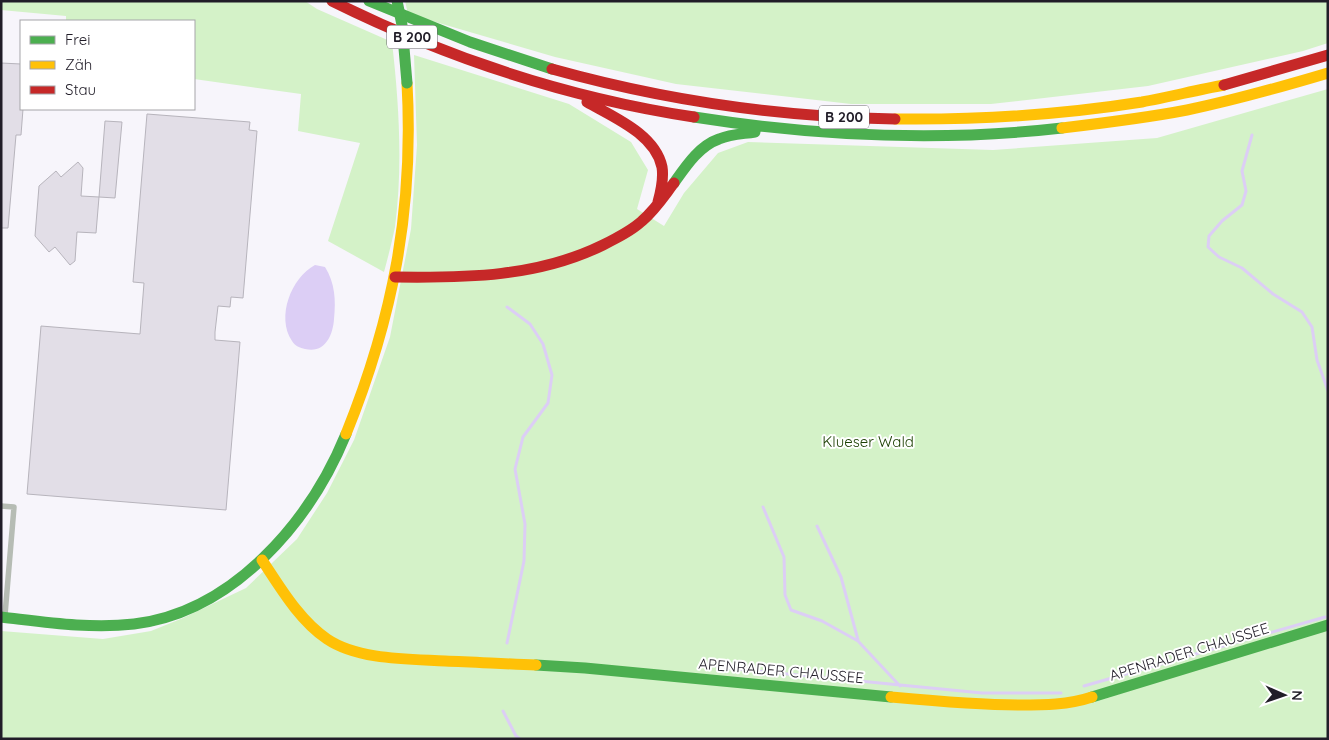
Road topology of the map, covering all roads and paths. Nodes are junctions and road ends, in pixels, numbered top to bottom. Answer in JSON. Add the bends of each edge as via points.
{"nodes":[{"id":1,"x":332,"y":1,"type":"edge"},
{"id":2,"x":369,"y":1,"type":"edge"},
{"id":3,"x":397,"y":1,"type":"edge"},
{"id":4,"x":1328,"y":55,"type":"edge"},
{"id":5,"x":1328,"y":73,"type":"edge"},
{"id":6,"x":568,"y":91,"type":"junction"},
{"id":7,"x":775,"y":128,"type":"junction"},
{"id":8,"x":658,"y":205,"type":"junction"},
{"id":9,"x":395,"y":277,"type":"junction"},
{"id":10,"x":1,"y":506,"type":"edge"},
{"id":11,"x":262,"y":560,"type":"junction"},
{"id":12,"x":3,"y":617,"type":"edge"},
{"id":13,"x":1328,"y":625,"type":"edge"}],
"edges":[{"from":1,"to":6,"type":"main road","number":"B 200","via":[[426,43]]},
{"from":2,"to":4,"type":"main road","number":"B 200","via":[[487,48],[570,74],[694,100],[824,116],[1000,118],[1080,110],[1143,102],[1224,85]]},
{"from":3,"to":9,"type":"main road","bridge":true,"via":[[402,25],[410,135],[404,217]]},
{"from":5,"to":7,"type":"main road","number":"B 200","via":[[1146,118],[1072,128],[1000,134],[889,136]]},
{"from":6,"to":7,"type":"main road","number":"B 200","via":[[663,112]]},
{"from":6,"to":8,"type":"main road","via":[[645,138],[662,165]]},
{"from":7,"to":8,"type":"main road","via":[[718,139],[704,146]]},
{"from":8,"to":9,"type":"main road","via":[[632,230],[599,248],[529,272],[445,279]]},
{"from":9,"to":11,"type":"main road","via":[[377,351],[344,438],[323,482],[299,519]]},
{"from":10,"to":12,"type":"lane","via":[[14,507]]},
{"from":11,"to":12,"type":"main road","via":[[213,596],[154,620],[87,625]]},
{"from":11,"to":13,"type":"main road","name":"APENRADER CHAUSSEE","via":[[318,632],[329,640],[390,658],[585,668],[979,705],[1051,705],[1079,701]]}]}
